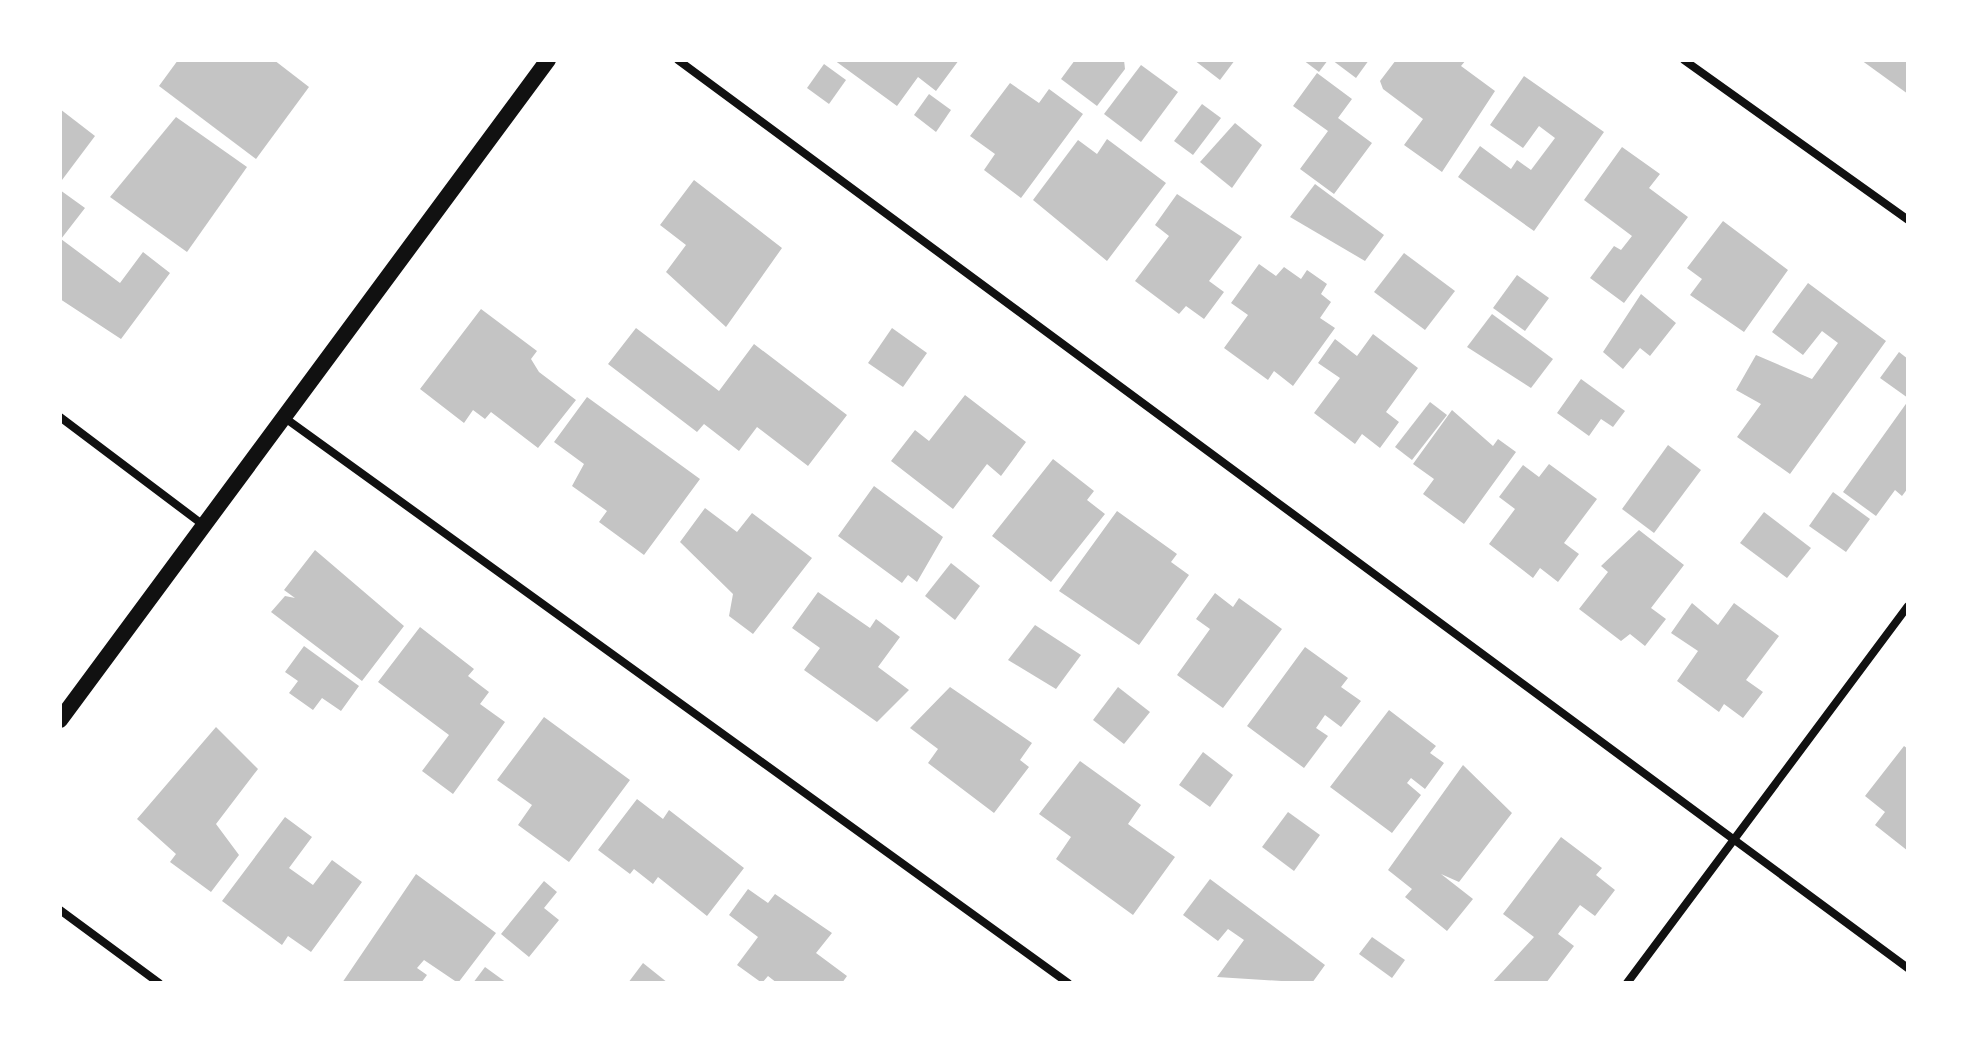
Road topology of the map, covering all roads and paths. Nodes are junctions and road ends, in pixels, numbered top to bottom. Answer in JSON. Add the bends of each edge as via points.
{"nodes":[{"id":1,"x":548,"y":60,"type":"edge"},
{"id":2,"x":678,"y":60,"type":"edge"},
{"id":3,"x":1684,"y":60,"type":"edge"},
{"id":4,"x":1908,"y":220,"type":"edge"},
{"id":5,"x":60,"y":417,"type":"edge"},
{"id":6,"x":285,"y":418,"type":"junction"},
{"id":7,"x":202,"y":524,"type":"junction"},
{"id":8,"x":1908,"y":606,"type":"edge"},
{"id":9,"x":60,"y":720,"type":"edge"},
{"id":10,"x":1736,"y":839,"type":"junction"},
{"id":11,"x":60,"y":910,"type":"edge"},
{"id":12,"x":1908,"y":968,"type":"edge"},
{"id":13,"x":159,"y":983,"type":"edge"},
{"id":14,"x":1068,"y":983,"type":"edge"},
{"id":15,"x":1627,"y":983,"type":"edge"}],
"edges":[{"from":1,"to":6,"type":"main road"},
{"from":2,"to":10,"type":"street"},
{"from":3,"to":4,"type":"street"},
{"from":5,"to":7,"type":"street"},
{"from":6,"to":7,"type":"main road"},
{"from":6,"to":14,"type":"street"},
{"from":7,"to":9,"type":"main road"},
{"from":8,"to":10,"type":"street"},
{"from":10,"to":12,"type":"street"},
{"from":10,"to":15,"type":"street"},
{"from":11,"to":13,"type":"street"}]}
